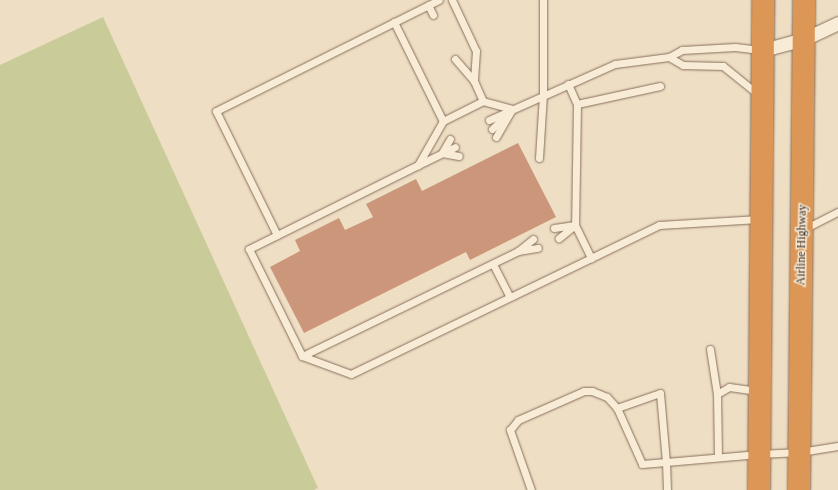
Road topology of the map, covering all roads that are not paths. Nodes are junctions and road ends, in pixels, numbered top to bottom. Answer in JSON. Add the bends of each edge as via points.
{"nodes":[{"id":1,"x":439,"y":0,"type":"edge"},
{"id":2,"x":452,"y":0,"type":"edge"},
{"id":3,"x":543,"y":0,"type":"edge"},
{"id":4,"x":763,"y":0,"type":"edge"},
{"id":5,"x":804,"y":0,"type":"edge"},
{"id":6,"x":428,"y":5,"type":"junction"},
{"id":7,"x":433,"y":15,"type":"dead end"},
{"id":8,"x":394,"y":22,"type":"junction"},
{"id":9,"x":838,"y":23,"type":"edge"},
{"id":10,"x":804,"y":39,"type":"junction"},
{"id":11,"x":763,"y":50,"type":"junction"},
{"id":12,"x":669,"y":57,"type":"junction"},
{"id":13,"x":455,"y":59,"type":"dead end"},
{"id":14,"x":474,"y":81,"type":"junction"},
{"id":15,"x":568,"y":84,"type":"junction"},
{"id":16,"x":660,"y":86,"type":"dead end"},
{"id":17,"x":543,"y":95,"type":"junction"},
{"id":18,"x":762,"y":98,"type":"junction"},
{"id":19,"x":483,"y":101,"type":"junction"},
{"id":20,"x":577,"y":104,"type":"junction"},
{"id":21,"x":512,"y":109,"type":"junction"},
{"id":22,"x":489,"y":120,"type":"dead end"},
{"id":23,"x":443,"y":121,"type":"junction"},
{"id":24,"x":492,"y":129,"type":"dead end"},
{"id":25,"x":496,"y":137,"type":"dead end"},
{"id":26,"x":450,"y":139,"type":"dead end"},
{"id":27,"x":455,"y":147,"type":"dead end"},
{"id":28,"x":442,"y":154,"type":"junction"},
{"id":29,"x":459,"y":156,"type":"dead end"},
{"id":30,"x":539,"y":158,"type":"dead end"},
{"id":31,"x":418,"y":165,"type":"junction"},
{"id":32,"x":838,"y":212,"type":"edge"},
{"id":33,"x":761,"y":219,"type":"junction"},
{"id":34,"x":575,"y":225,"type":"junction"},
{"id":35,"x":554,"y":228,"type":"dead end"},
{"id":36,"x":802,"y":231,"type":"junction"},
{"id":37,"x":277,"y":235,"type":"junction"},
{"id":38,"x":559,"y":238,"type":"dead end"},
{"id":39,"x":533,"y":239,"type":"dead end"},
{"id":40,"x":538,"y":248,"type":"dead end"},
{"id":41,"x":518,"y":251,"type":"junction"},
{"id":42,"x":591,"y":258,"type":"junction"},
{"id":43,"x":493,"y":264,"type":"junction"},
{"id":44,"x":510,"y":297,"type":"junction"},
{"id":45,"x":710,"y":349,"type":"dead end"},
{"id":46,"x":302,"y":356,"type":"junction"},
{"id":47,"x":760,"y":391,"type":"junction"},
{"id":48,"x":718,"y":394,"type":"junction"},
{"id":49,"x":617,"y":408,"type":"junction"},
{"id":50,"x":838,"y":446,"type":"edge"},
{"id":51,"x":800,"y":452,"type":"junction"},
{"id":52,"x":759,"y":454,"type":"junction"},
{"id":53,"x":718,"y":457,"type":"junction"},
{"id":54,"x":666,"y":462,"type":"junction"},
{"id":55,"x":757,"y":488,"type":"edge"},
{"id":56,"x":532,"y":490,"type":"edge"},
{"id":57,"x":667,"y":490,"type":"edge"},
{"id":58,"x":799,"y":490,"type":"edge"}],
"edges":[{"from":1,"to":6,"type":"lane"},
{"from":2,"to":14,"type":"lane","via":[[476,51]]},
{"from":3,"to":17,"type":"lane"},
{"from":4,"to":11,"type":"highway"},
{"from":5,"to":10,"type":"highway","name":"Airline Highway"},
{"from":6,"to":7,"type":"lane"},
{"from":6,"to":8,"type":"lane"},
{"from":8,"to":23,"type":"lane"},
{"from":8,"to":37,"type":"lane","via":[[216,111]]},
{"from":9,"to":10,"type":"street"},
{"from":10,"to":11,"type":"street"},
{"from":10,"to":36,"type":"highway","name":"Airline Highway"},
{"from":11,"to":12,"type":"lane","via":[[735,47],[682,50]]},
{"from":11,"to":18,"type":"highway"},
{"from":12,"to":15,"type":"lane","via":[[614,64]]},
{"from":12,"to":18,"type":"lane","via":[[683,65],[723,66]]},
{"from":13,"to":14,"type":"lane"},
{"from":14,"to":19,"type":"lane"},
{"from":15,"to":17,"type":"lane"},
{"from":15,"to":20,"type":"lane"},
{"from":16,"to":20,"type":"lane"},
{"from":17,"to":21,"type":"lane"},
{"from":17,"to":30,"type":"lane"},
{"from":18,"to":33,"type":"highway"},
{"from":19,"to":21,"type":"lane"},
{"from":19,"to":23,"type":"lane"},
{"from":20,"to":34,"type":"lane"},
{"from":21,"to":22,"type":"lane"},
{"from":21,"to":24,"type":"lane"},
{"from":21,"to":25,"type":"lane"},
{"from":23,"to":31,"type":"lane"},
{"from":26,"to":28,"type":"lane"},
{"from":27,"to":28,"type":"lane"},
{"from":28,"to":29,"type":"lane"},
{"from":28,"to":31,"type":"lane"},
{"from":31,"to":37,"type":"lane"},
{"from":32,"to":36,"type":"lane"},
{"from":33,"to":42,"type":"lane","via":[[660,224]]},
{"from":33,"to":47,"type":"highway"},
{"from":34,"to":35,"type":"lane"},
{"from":34,"to":38,"type":"lane"},
{"from":34,"to":42,"type":"lane"},
{"from":36,"to":51,"type":"highway","name":"Airline Highway"},
{"from":37,"to":46,"type":"lane","via":[[250,248]]},
{"from":39,"to":41,"type":"lane"},
{"from":40,"to":41,"type":"lane"},
{"from":41,"to":43,"type":"lane"},
{"from":42,"to":44,"type":"lane"},
{"from":43,"to":44,"type":"lane"},
{"from":43,"to":46,"type":"lane"},
{"from":44,"to":46,"type":"lane","via":[[351,374]]},
{"from":45,"to":48,"type":"lane"},
{"from":47,"to":48,"type":"lane","via":[[729,387]]},
{"from":47,"to":52,"type":"highway"},
{"from":48,"to":53,"type":"lane"},
{"from":49,"to":54,"type":"lane","via":[[642,464]]},
{"from":49,"to":54,"type":"lane","via":[[660,393]]},
{"from":49,"to":56,"type":"lane","via":[[607,397],[584,390],[518,420],[510,430]]},
{"from":50,"to":51,"type":"lane"},
{"from":51,"to":52,"type":"lane"},
{"from":51,"to":58,"type":"highway","name":"Airline Highway"},
{"from":52,"to":53,"type":"lane"},
{"from":52,"to":55,"type":"highway"},
{"from":53,"to":54,"type":"lane"},
{"from":54,"to":57,"type":"lane"}]}
